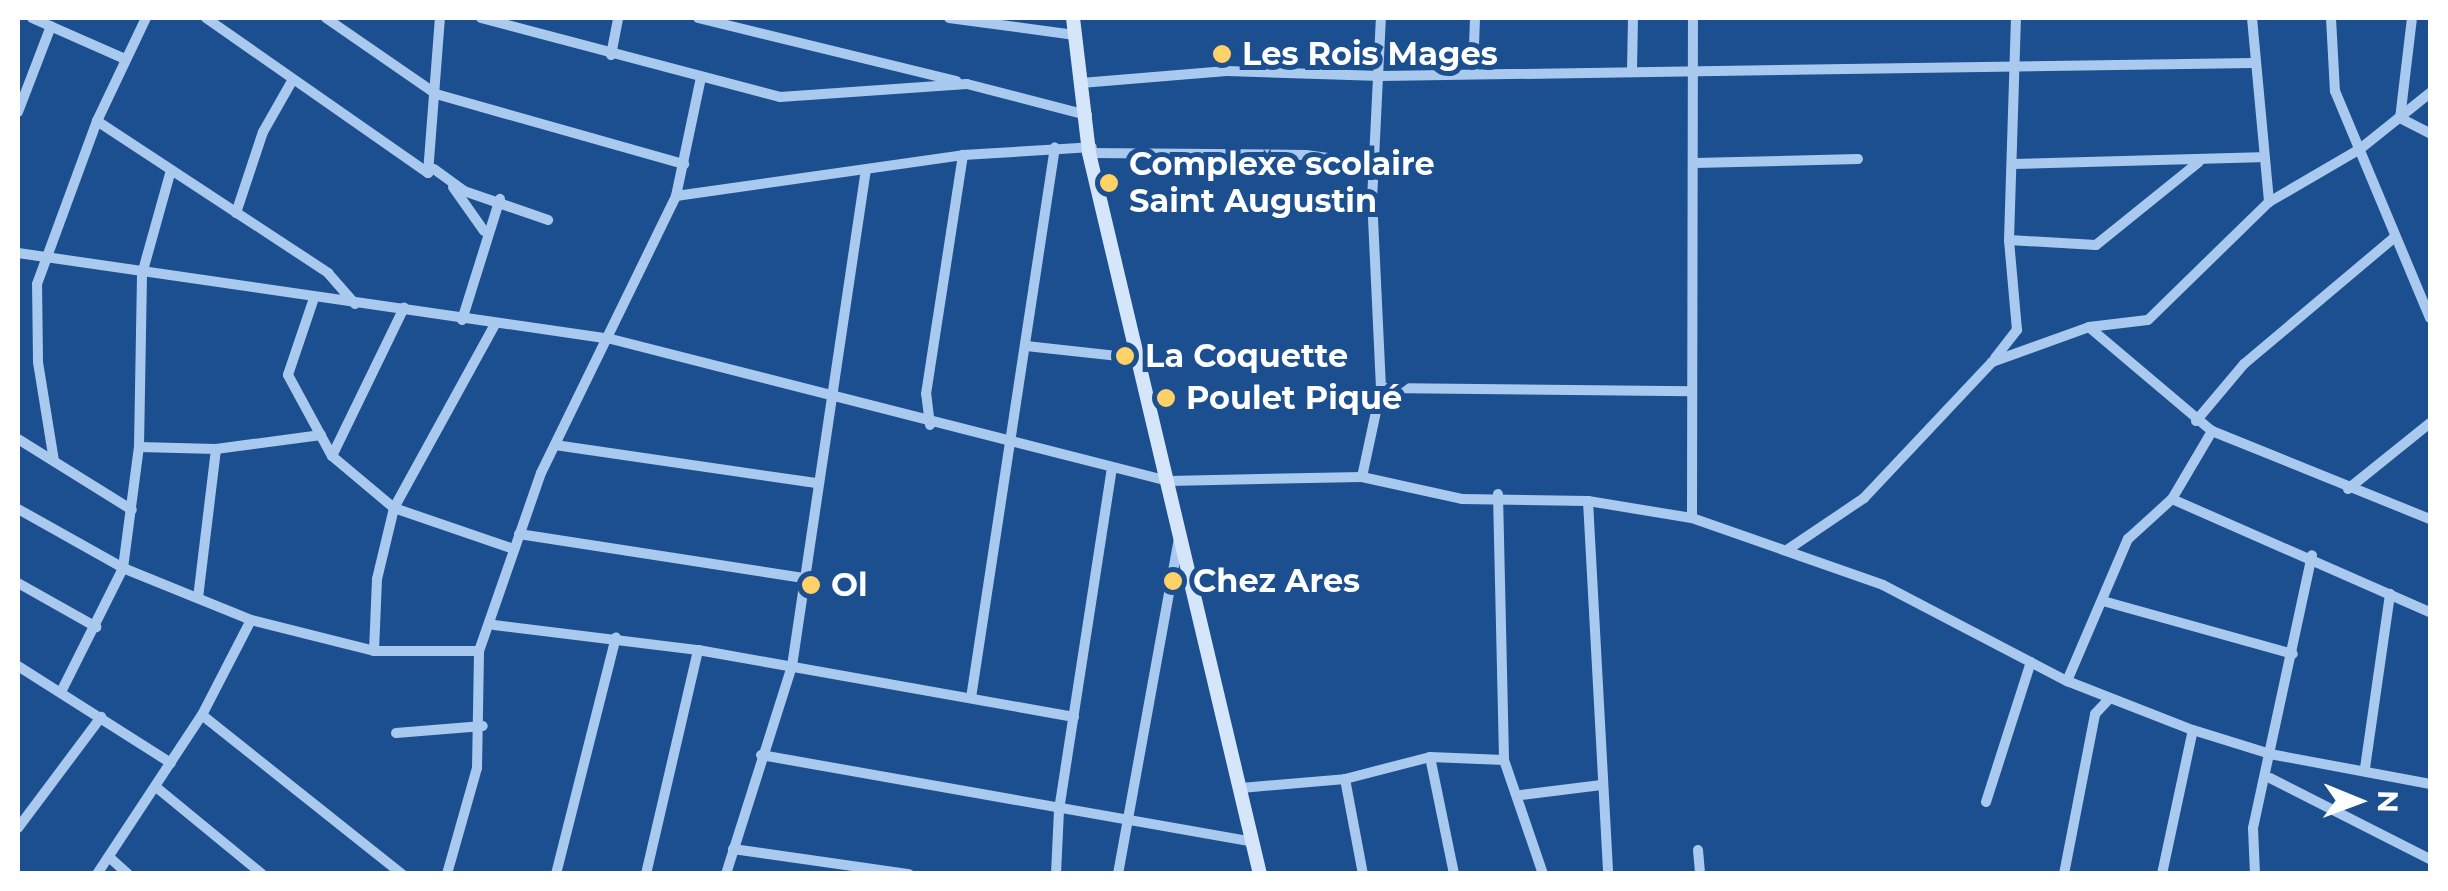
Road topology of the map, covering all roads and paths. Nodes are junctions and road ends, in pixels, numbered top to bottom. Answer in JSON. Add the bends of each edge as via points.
{"nodes":[{"id":1,"x":32,"y":18,"type":"edge"},
{"id":2,"x":146,"y":18,"type":"edge"},
{"id":3,"x":206,"y":18,"type":"edge"},
{"id":4,"x":326,"y":18,"type":"edge"},
{"id":5,"x":440,"y":18,"type":"edge"},
{"id":6,"x":481,"y":18,"type":"edge"},
{"id":7,"x":618,"y":18,"type":"edge"},
{"id":8,"x":698,"y":18,"type":"edge"},
{"id":9,"x":949,"y":18,"type":"edge"},
{"id":10,"x":1072,"y":18,"type":"edge"},
{"id":11,"x":1381,"y":18,"type":"edge"},
{"id":12,"x":1476,"y":18,"type":"edge"},
{"id":13,"x":1633,"y":18,"type":"edge"},
{"id":14,"x":1693,"y":18,"type":"edge"},
{"id":15,"x":2016,"y":18,"type":"edge"},
{"id":16,"x":2252,"y":18,"type":"edge"},
{"id":17,"x":2331,"y":18,"type":"edge"},
{"id":18,"x":2412,"y":18,"type":"edge"},
{"id":19,"x":51,"y":26,"type":"junction"},
{"id":20,"x":1076,"y":35,"type":"junction"},
{"id":21,"x":611,"y":56,"type":"junction"},
{"id":22,"x":125,"y":59,"type":"junction"},
{"id":23,"x":2253,"y":64,"type":"junction"},
{"id":24,"x":2015,"y":65,"type":"junction"},
{"id":25,"x":1693,"y":68,"type":"junction"},
{"id":26,"x":1632,"y":70,"type":"junction"},
{"id":27,"x":1474,"y":74,"type":"junction"},
{"id":28,"x":1381,"y":76,"type":"junction"},
{"id":29,"x":701,"y":77,"type":"junction"},
{"id":30,"x":292,"y":81,"type":"junction"},
{"id":31,"x":1081,"y":83,"type":"junction"},
{"id":32,"x":966,"y":84,"type":"junction"},
{"id":33,"x":2430,"y":93,"type":"edge"},
{"id":34,"x":436,"y":94,"type":"junction"},
{"id":35,"x":18,"y":112,"type":"edge"},
{"id":36,"x":1087,"y":115,"type":"junction"},
{"id":37,"x":2400,"y":118,"type":"junction"},
{"id":38,"x":97,"y":121,"type":"junction"},
{"id":39,"x":2430,"y":133,"type":"edge"},
{"id":40,"x":1055,"y":146,"type":"junction"},
{"id":41,"x":2360,"y":149,"type":"junction"},
{"id":42,"x":1091,"y":150,"type":"junction"},
{"id":43,"x":963,"y":155,"type":"junction"},
{"id":44,"x":2260,"y":158,"type":"junction"},
{"id":45,"x":1858,"y":159,"type":"dead end"},
{"id":46,"x":2200,"y":162,"type":"junction"},
{"id":47,"x":1694,"y":163,"type":"junction"},
{"id":48,"x":684,"y":164,"type":"junction"},
{"id":49,"x":2013,"y":164,"type":"junction"},
{"id":50,"x":1379,"y":165,"type":"junction"},
{"id":51,"x":434,"y":168,"type":"junction"},
{"id":52,"x":866,"y":169,"type":"junction"},
{"id":53,"x":171,"y":170,"type":"junction"},
{"id":54,"x":450,"y":183,"type":"junction"},
{"id":55,"x":676,"y":196,"type":"junction"},
{"id":56,"x":500,"y":198,"type":"junction"},
{"id":57,"x":2269,"y":202,"type":"junction"},
{"id":58,"x":236,"y":213,"type":"junction"},
{"id":59,"x":548,"y":220,"type":"dead end"},
{"id":60,"x":484,"y":231,"type":"junction"},
{"id":61,"x":2395,"y":237,"type":"junction"},
{"id":62,"x":2010,"y":240,"type":"junction"},
{"id":63,"x":18,"y":253,"type":"edge"},
{"id":64,"x":44,"y":260,"type":"junction"},
{"id":65,"x":142,"y":274,"type":"junction"},
{"id":66,"x":314,"y":298,"type":"junction"},
{"id":67,"x":355,"y":304,"type":"junction"},
{"id":68,"x":404,"y":308,"type":"junction"},
{"id":69,"x":2430,"y":318,"type":"edge"},
{"id":70,"x":462,"y":320,"type":"junction"},
{"id":71,"x":495,"y":324,"type":"junction"},
{"id":72,"x":2089,"y":328,"type":"junction"},
{"id":73,"x":2017,"y":330,"type":"junction"},
{"id":74,"x":611,"y":339,"type":"junction"},
{"id":75,"x":2044,"y":342,"type":"junction"},
{"id":76,"x":1026,"y":346,"type":"junction"},
{"id":77,"x":1138,"y":358,"type":"junction"},
{"id":78,"x":1992,"y":362,"type":"junction"},
{"id":79,"x":1382,"y":388,"type":"junction"},
{"id":80,"x":1692,"y":391,"type":"junction"},
{"id":81,"x":829,"y":398,"type":"junction"},
{"id":82,"x":2196,"y":421,"type":"junction"},
{"id":83,"x":2430,"y":423,"type":"edge"},
{"id":84,"x":930,"y":425,"type":"junction"},
{"id":85,"x":2212,"y":432,"type":"junction"},
{"id":86,"x":320,"y":436,"type":"junction"},
{"id":87,"x":18,"y":439,"type":"edge"},
{"id":88,"x":1012,"y":443,"type":"junction"},
{"id":89,"x":555,"y":445,"type":"junction"},
{"id":90,"x":138,"y":447,"type":"junction"},
{"id":91,"x":216,"y":449,"type":"junction"},
{"id":92,"x":332,"y":456,"type":"junction"},
{"id":93,"x":54,"y":462,"type":"junction"},
{"id":94,"x":1112,"y":468,"type":"junction"},
{"id":95,"x":1362,"y":477,"type":"junction"},
{"id":96,"x":1168,"y":482,"type":"junction"},
{"id":97,"x":814,"y":483,"type":"junction"},
{"id":98,"x":2348,"y":488,"type":"junction"},
{"id":99,"x":1498,"y":494,"type":"junction"},
{"id":100,"x":2172,"y":500,"type":"junction"},
{"id":101,"x":1588,"y":501,"type":"junction"},
{"id":102,"x":394,"y":508,"type":"junction"},
{"id":103,"x":18,"y":509,"type":"edge"},
{"id":104,"x":132,"y":510,"type":"junction"},
{"id":105,"x":1692,"y":518,"type":"junction"},
{"id":106,"x":2430,"y":520,"type":"edge"},
{"id":107,"x":1181,"y":528,"type":"junction"},
{"id":108,"x":520,"y":534,"type":"junction"},
{"id":109,"x":514,"y":550,"type":"junction"},
{"id":110,"x":1787,"y":550,"type":"junction"},
{"id":111,"x":2312,"y":555,"type":"junction"},
{"id":112,"x":122,"y":568,"type":"junction"},
{"id":113,"x":804,"y":578,"type":"junction"},
{"id":114,"x":18,"y":582,"type":"edge"},
{"id":115,"x":2390,"y":594,"type":"junction"},
{"id":116,"x":198,"y":598,"type":"junction"},
{"id":117,"x":2103,"y":600,"type":"junction"},
{"id":118,"x":2430,"y":612,"type":"edge"},
{"id":119,"x":250,"y":620,"type":"junction"},
{"id":120,"x":494,"y":626,"type":"junction"},
{"id":121,"x":96,"y":628,"type":"junction"},
{"id":122,"x":616,"y":637,"type":"junction"},
{"id":123,"x":698,"y":650,"type":"junction"},
{"id":124,"x":374,"y":651,"type":"junction"},
{"id":125,"x":479,"y":651,"type":"junction"},
{"id":126,"x":2293,"y":654,"type":"junction"},
{"id":127,"x":2030,"y":662,"type":"junction"},
{"id":128,"x":18,"y":666,"type":"edge"},
{"id":129,"x":792,"y":666,"type":"junction"},
{"id":130,"x":2067,"y":681,"type":"junction"},
{"id":131,"x":60,"y":692,"type":"junction"},
{"id":132,"x":971,"y":698,"type":"junction"},
{"id":133,"x":2108,"y":700,"type":"junction"},
{"id":134,"x":202,"y":714,"type":"junction"},
{"id":135,"x":101,"y":717,"type":"junction"},
{"id":136,"x":1074,"y":718,"type":"junction"},
{"id":137,"x":483,"y":726,"type":"junction"},
{"id":138,"x":2193,"y":730,"type":"junction"},
{"id":139,"x":396,"y":733,"type":"dead end"},
{"id":140,"x":2270,"y":754,"type":"junction"},
{"id":141,"x":762,"y":756,"type":"junction"},
{"id":142,"x":1430,"y":757,"type":"junction"},
{"id":143,"x":1504,"y":760,"type":"junction"},
{"id":144,"x":171,"y":763,"type":"junction"},
{"id":145,"x":2365,"y":768,"type":"junction"},
{"id":146,"x":1345,"y":778,"type":"junction"},
{"id":147,"x":2270,"y":778,"type":"junction"},
{"id":148,"x":2430,"y":784,"type":"edge"},
{"id":149,"x":1602,"y":785,"type":"junction"},
{"id":150,"x":156,"y":787,"type":"junction"},
{"id":151,"x":1241,"y":788,"type":"junction"},
{"id":152,"x":1521,"y":794,"type":"junction"},
{"id":153,"x":1986,"y":802,"type":"dead end"},
{"id":154,"x":1059,"y":810,"type":"junction"},
{"id":155,"x":1127,"y":820,"type":"junction"},
{"id":156,"x":18,"y":828,"type":"edge"},
{"id":157,"x":1253,"y":842,"type":"junction"},
{"id":158,"x":733,"y":849,"type":"junction"},
{"id":159,"x":1698,"y":850,"type":"dead end"},
{"id":160,"x":109,"y":857,"type":"junction"},
{"id":161,"x":2430,"y":859,"type":"edge"},
{"id":162,"x":795,"y":860,"type":"junction"},
{"id":163,"x":858,"y":870,"type":"edge"},
{"id":164,"x":2259,"y":872,"type":"edge"},
{"id":165,"x":96,"y":874,"type":"edge"},
{"id":166,"x":128,"y":874,"type":"edge"},
{"id":167,"x":262,"y":874,"type":"edge"},
{"id":168,"x":402,"y":874,"type":"edge"},
{"id":169,"x":447,"y":874,"type":"edge"},
{"id":170,"x":556,"y":874,"type":"edge"},
{"id":171,"x":646,"y":874,"type":"edge"},
{"id":172,"x":726,"y":874,"type":"edge"},
{"id":173,"x":793,"y":874,"type":"edge"},
{"id":174,"x":910,"y":874,"type":"edge"},
{"id":175,"x":1056,"y":874,"type":"edge"},
{"id":176,"x":1118,"y":874,"type":"edge"},
{"id":177,"x":1260,"y":874,"type":"edge"},
{"id":178,"x":1363,"y":874,"type":"edge"},
{"id":179,"x":1454,"y":874,"type":"edge"},
{"id":180,"x":1544,"y":874,"type":"edge"},
{"id":181,"x":1608,"y":874,"type":"edge"},
{"id":182,"x":1700,"y":874,"type":"edge"},
{"id":183,"x":2064,"y":874,"type":"edge"},
{"id":184,"x":2162,"y":874,"type":"edge"}],
"edges":[{"from":1,"to":19,"type":"street"},
{"from":2,"to":22,"type":"street"},
{"from":3,"to":30,"type":"street"},
{"from":4,"to":34,"type":"street"},
{"from":5,"to":34,"type":"street"},
{"from":6,"to":21,"type":"street"},
{"from":7,"to":21,"type":"street"},
{"from":8,"to":32,"type":"street"},
{"from":9,"to":20,"type":"street"},
{"from":10,"to":20,"type":"main road"},
{"from":11,"to":28,"type":"street"},
{"from":12,"to":27,"type":"street"},
{"from":13,"to":26,"type":"street"},
{"from":14,"to":25,"type":"street"},
{"from":15,"to":24,"type":"street"},
{"from":16,"to":23,"type":"street"},
{"from":17,"to":41,"type":"street","via":[[2335,91]]},
{"from":18,"to":37,"type":"street"},
{"from":19,"to":22,"type":"street"},
{"from":19,"to":35,"type":"street"},
{"from":20,"to":31,"type":"main road"},
{"from":21,"to":29,"type":"street"},
{"from":22,"to":38,"type":"street"},
{"from":23,"to":24,"type":"street"},
{"from":23,"to":44,"type":"street"},
{"from":24,"to":25,"type":"street"},
{"from":24,"to":49,"type":"street"},
{"from":25,"to":26,"type":"street"},
{"from":25,"to":47,"type":"street"},
{"from":26,"to":27,"type":"street"},
{"from":27,"to":28,"type":"street"},
{"from":28,"to":31,"type":"street","via":[[1226,70]]},
{"from":28,"to":50,"type":"street"},
{"from":29,"to":32,"type":"street","via":[[803,98]]},
{"from":29,"to":48,"type":"street"},
{"from":30,"to":51,"type":"street","via":[[424,172]]},
{"from":30,"to":58,"type":"street","via":[[262,132]]},
{"from":31,"to":36,"type":"main road"},
{"from":32,"to":36,"type":"street"},
{"from":33,"to":37,"type":"street"},
{"from":34,"to":48,"type":"street"},
{"from":34,"to":51,"type":"street"},
{"from":36,"to":42,"type":"main road"},
{"from":37,"to":39,"type":"street"},
{"from":37,"to":41,"type":"street"},
{"from":38,"to":53,"type":"street"},
{"from":38,"to":64,"type":"street"},
{"from":40,"to":42,"type":"street"},
{"from":40,"to":43,"type":"street"},
{"from":40,"to":76,"type":"street"},
{"from":41,"to":57,"type":"street"},
{"from":41,"to":61,"type":"street"},
{"from":42,"to":50,"type":"street","via":[[1306,155]]},
{"from":42,"to":77,"type":"main road"},
{"from":43,"to":52,"type":"street"},
{"from":43,"to":84,"type":"street","via":[[926,394]]},
{"from":44,"to":46,"type":"street"},
{"from":44,"to":57,"type":"street"},
{"from":45,"to":47,"type":"street"},
{"from":46,"to":49,"type":"street"},
{"from":46,"to":62,"type":"street","via":[[2096,245]]},
{"from":47,"to":80,"type":"street"},
{"from":48,"to":55,"type":"street"},
{"from":49,"to":62,"type":"street"},
{"from":50,"to":79,"type":"street","via":[[1372,200]]},
{"from":51,"to":54,"type":"street"},
{"from":52,"to":55,"type":"street"},
{"from":52,"to":81,"type":"street"},
{"from":53,"to":58,"type":"street"},
{"from":53,"to":65,"type":"street"},
{"from":54,"to":56,"type":"street"},
{"from":54,"to":60,"type":"street"},
{"from":55,"to":74,"type":"street"},
{"from":56,"to":59,"type":"street"},
{"from":56,"to":60,"type":"street"},
{"from":57,"to":72,"type":"street","via":[[2174,301],[2130,328]]},
{"from":58,"to":67,"type":"street","via":[[343,284]]},
{"from":60,"to":70,"type":"street"},
{"from":61,"to":69,"type":"street"},
{"from":61,"to":82,"type":"street","via":[[2244,364]]},
{"from":62,"to":73,"type":"street"},
{"from":63,"to":64,"type":"street"},
{"from":64,"to":65,"type":"street"},
{"from":64,"to":93,"type":"street","via":[[35,326]]},
{"from":65,"to":66,"type":"street"},
{"from":65,"to":90,"type":"street"},
{"from":66,"to":67,"type":"street"},
{"from":66,"to":86,"type":"street","via":[[288,375]]},
{"from":67,"to":68,"type":"street"},
{"from":68,"to":70,"type":"street"},
{"from":68,"to":92,"type":"street"},
{"from":70,"to":71,"type":"street"},
{"from":71,"to":74,"type":"street"},
{"from":71,"to":102,"type":"street"},
{"from":72,"to":75,"type":"street"},
{"from":72,"to":82,"type":"street"},
{"from":73,"to":75,"type":"street","via":[[2027,342]]},
{"from":73,"to":78,"type":"street"},
{"from":74,"to":81,"type":"street"},
{"from":74,"to":89,"type":"street"},
{"from":75,"to":78,"type":"street"},
{"from":76,"to":77,"type":"street"},
{"from":76,"to":88,"type":"street"},
{"from":77,"to":96,"type":"main road"},
{"from":78,"to":110,"type":"street","via":[[1864,498]]},
{"from":79,"to":80,"type":"street"},
{"from":79,"to":95,"type":"street"},
{"from":80,"to":105,"type":"street"},
{"from":81,"to":84,"type":"street"},
{"from":81,"to":97,"type":"street"},
{"from":82,"to":85,"type":"street"},
{"from":83,"to":98,"type":"street"},
{"from":84,"to":88,"type":"street"},
{"from":85,"to":98,"type":"street"},
{"from":85,"to":100,"type":"street"},
{"from":86,"to":91,"type":"street"},
{"from":86,"to":92,"type":"street"},
{"from":87,"to":93,"type":"street"},
{"from":88,"to":94,"type":"street"},
{"from":88,"to":132,"type":"street"},
{"from":89,"to":97,"type":"street"},
{"from":89,"to":108,"type":"street"},
{"from":90,"to":91,"type":"street"},
{"from":90,"to":104,"type":"street"},
{"from":91,"to":116,"type":"street"},
{"from":92,"to":102,"type":"street"},
{"from":93,"to":104,"type":"street"},
{"from":94,"to":96,"type":"street"},
{"from":94,"to":136,"type":"street"},
{"from":95,"to":96,"type":"street"},
{"from":95,"to":99,"type":"street","via":[[1462,499]]},
{"from":96,"to":107,"type":"main road"},
{"from":97,"to":113,"type":"street"},
{"from":98,"to":106,"type":"street"},
{"from":99,"to":101,"type":"street"},
{"from":99,"to":143,"type":"street"},
{"from":100,"to":111,"type":"street"},
{"from":100,"to":117,"type":"street","via":[[2128,540]]},
{"from":101,"to":105,"type":"street"},
{"from":101,"to":149,"type":"street"},
{"from":102,"to":109,"type":"street"},
{"from":102,"to":124,"type":"street","via":[[376,579]]},
{"from":103,"to":112,"type":"street"},
{"from":104,"to":112,"type":"street"},
{"from":105,"to":110,"type":"street"},
{"from":107,"to":151,"type":"main road"},
{"from":107,"to":155,"type":"street"},
{"from":108,"to":109,"type":"street"},
{"from":108,"to":113,"type":"street"},
{"from":109,"to":120,"type":"street"},
{"from":110,"to":127,"type":"street","via":[[1883,586]]},
{"from":111,"to":115,"type":"street"},
{"from":111,"to":126,"type":"street"},
{"from":112,"to":116,"type":"street"},
{"from":112,"to":121,"type":"street"},
{"from":113,"to":129,"type":"street"},
{"from":114,"to":121,"type":"street"},
{"from":115,"to":118,"type":"street"},
{"from":115,"to":145,"type":"street"},
{"from":116,"to":119,"type":"street"},
{"from":117,"to":126,"type":"street"},
{"from":117,"to":130,"type":"street"},
{"from":119,"to":124,"type":"street"},
{"from":119,"to":134,"type":"street"},
{"from":120,"to":122,"type":"street"},
{"from":120,"to":125,"type":"street"},
{"from":121,"to":131,"type":"street"},
{"from":122,"to":123,"type":"street"},
{"from":122,"to":170,"type":"street"},
{"from":123,"to":129,"type":"street"},
{"from":123,"to":171,"type":"street"},
{"from":124,"to":125,"type":"street"},
{"from":125,"to":137,"type":"street"},
{"from":126,"to":140,"type":"street"},
{"from":127,"to":130,"type":"street"},
{"from":127,"to":153,"type":"street"},
{"from":128,"to":131,"type":"street"},
{"from":129,"to":132,"type":"street"},
{"from":129,"to":141,"type":"street"},
{"from":130,"to":133,"type":"street"},
{"from":131,"to":135,"type":"street"},
{"from":132,"to":136,"type":"street"},
{"from":133,"to":138,"type":"street"},
{"from":133,"to":183,"type":"street","via":[[2096,714]]},
{"from":134,"to":144,"type":"street"},
{"from":134,"to":168,"type":"street"},
{"from":135,"to":144,"type":"street"},
{"from":135,"to":156,"type":"street"},
{"from":136,"to":154,"type":"street"},
{"from":137,"to":139,"type":"street"},
{"from":137,"to":169,"type":"street","via":[[469,818]]},
{"from":138,"to":140,"type":"street"},
{"from":138,"to":184,"type":"street"},
{"from":140,"to":145,"type":"street"},
{"from":140,"to":147,"type":"street"},
{"from":141,"to":154,"type":"street"},
{"from":141,"to":158,"type":"street"},
{"from":142,"to":143,"type":"street"},
{"from":142,"to":146,"type":"street"},
{"from":142,"to":179,"type":"street"},
{"from":143,"to":152,"type":"street"},
{"from":144,"to":150,"type":"street"},
{"from":145,"to":148,"type":"street"},
{"from":146,"to":151,"type":"street"},
{"from":146,"to":178,"type":"street"},
{"from":147,"to":161,"type":"street"},
{"from":147,"to":164,"type":"street","via":[[2254,828]]},
{"from":149,"to":152,"type":"street"},
{"from":149,"to":181,"type":"street"},
{"from":150,"to":160,"type":"street"},
{"from":150,"to":167,"type":"street"},
{"from":151,"to":157,"type":"main road"},
{"from":152,"to":180,"type":"street"},
{"from":154,"to":155,"type":"street"},
{"from":154,"to":175,"type":"street"},
{"from":155,"to":157,"type":"street"},
{"from":155,"to":176,"type":"street"},
{"from":157,"to":177,"type":"main road"},
{"from":158,"to":162,"type":"street"},
{"from":158,"to":172,"type":"street"},
{"from":159,"to":182,"type":"street"},
{"from":160,"to":165,"type":"street"},
{"from":160,"to":166,"type":"street"},
{"from":162,"to":163,"type":"street"},
{"from":162,"to":173,"type":"street"},
{"from":163,"to":174,"type":"street"}]}
